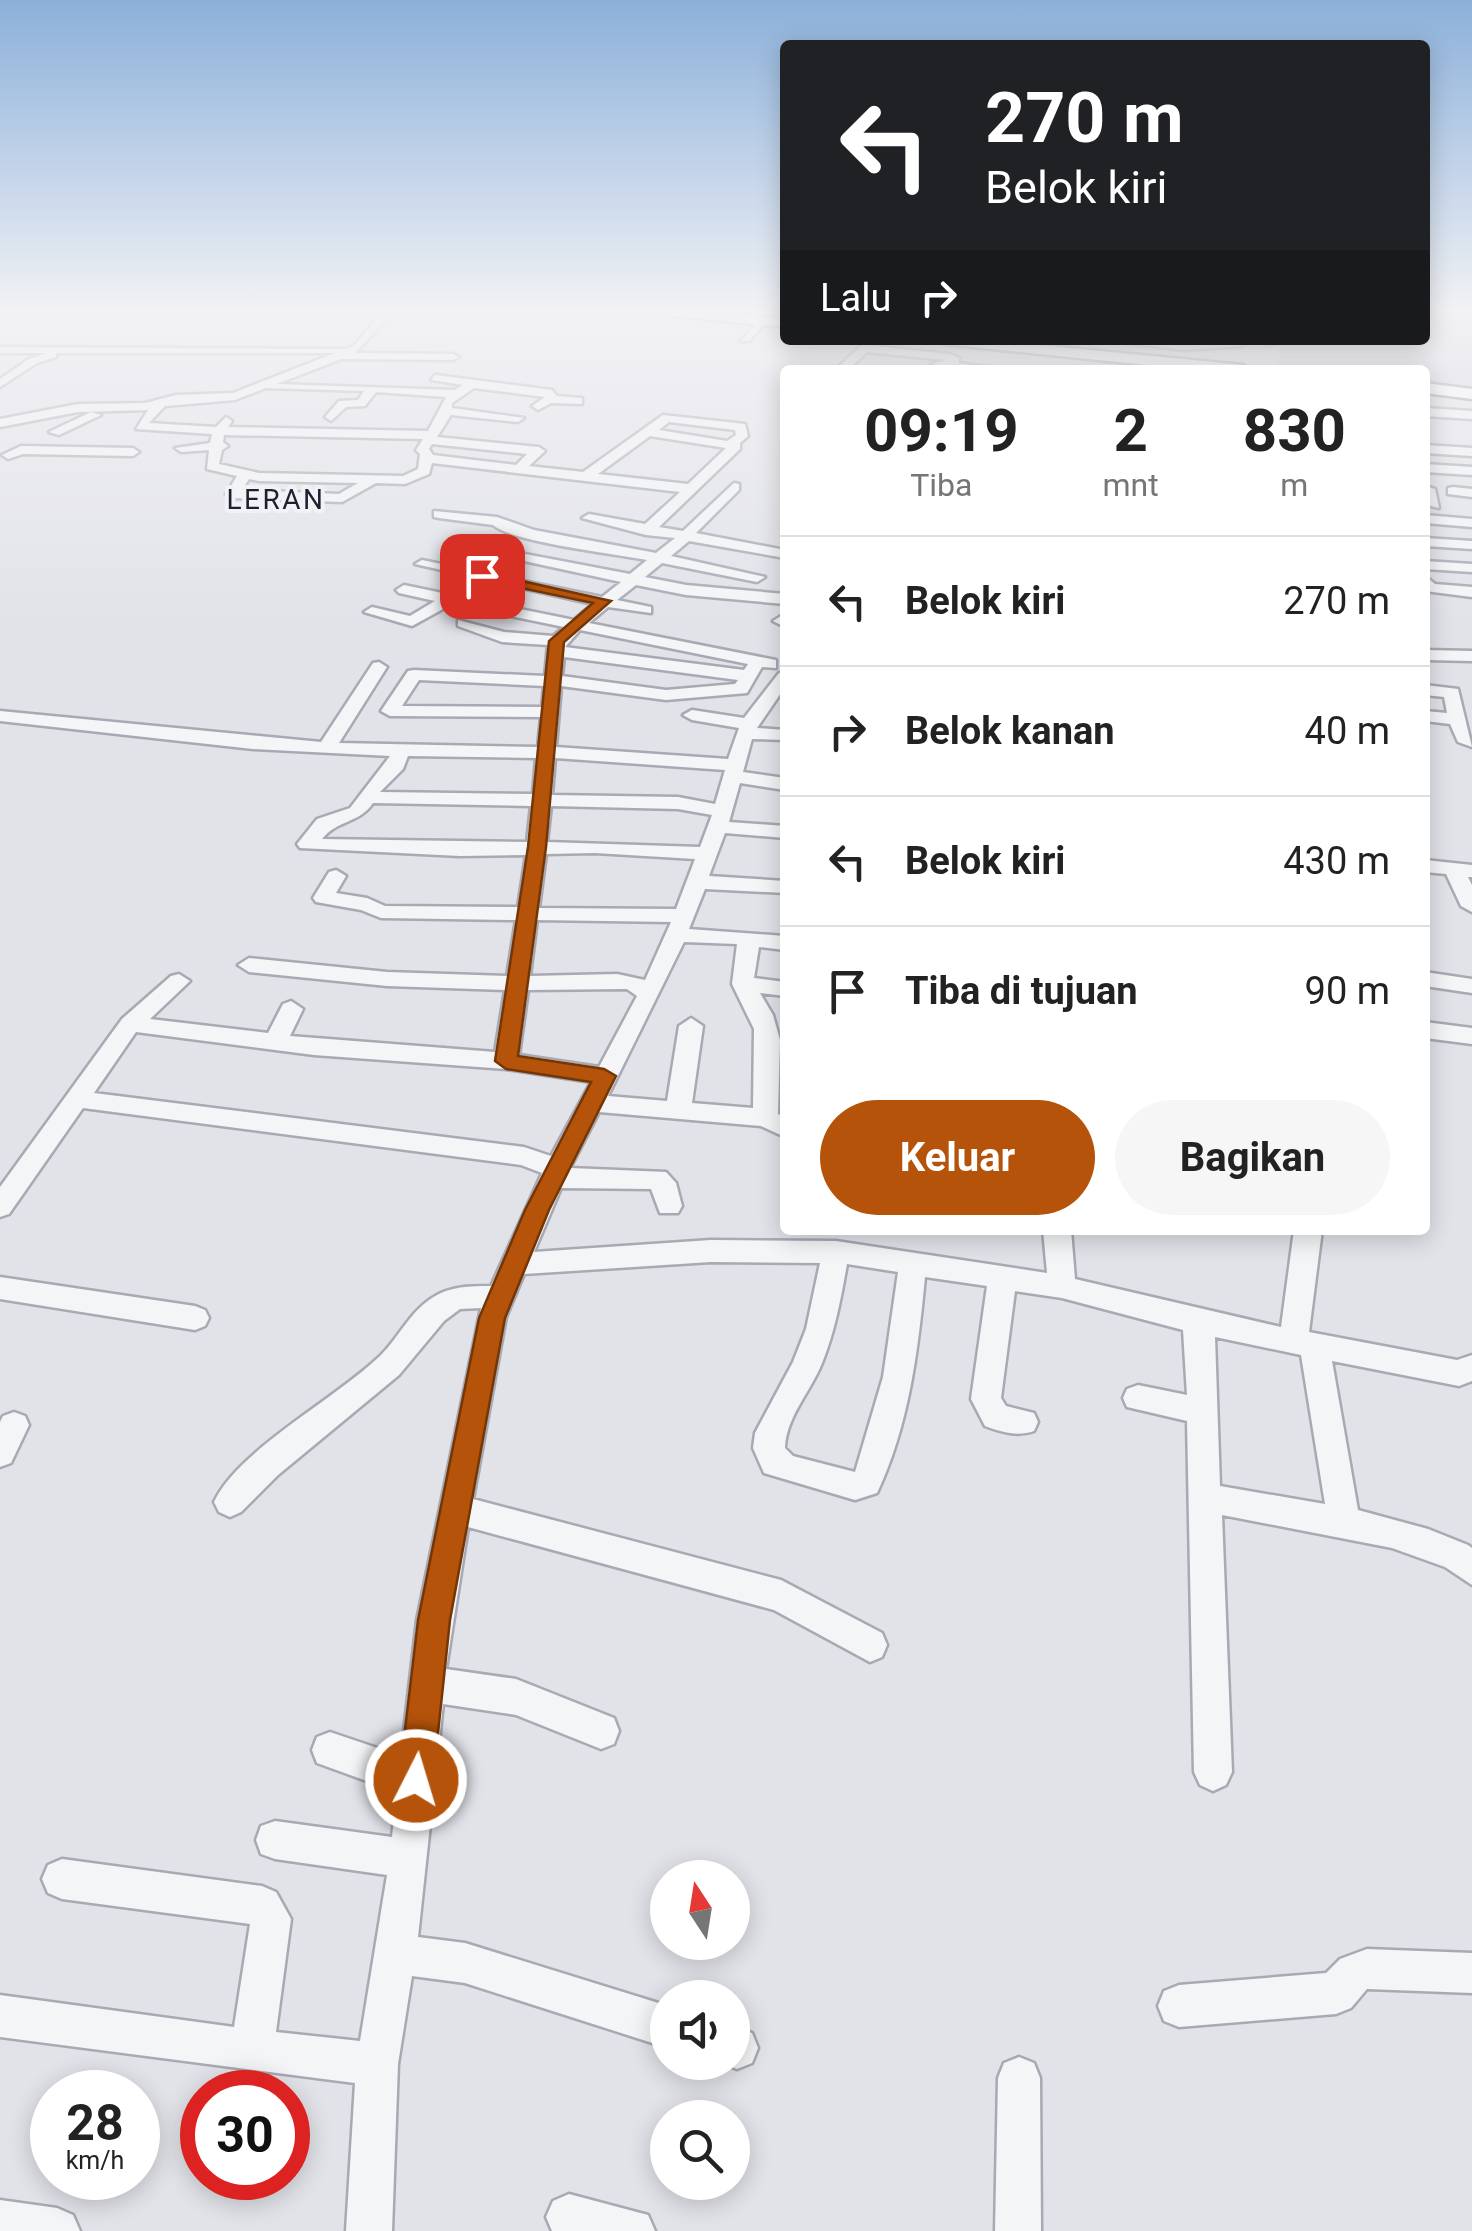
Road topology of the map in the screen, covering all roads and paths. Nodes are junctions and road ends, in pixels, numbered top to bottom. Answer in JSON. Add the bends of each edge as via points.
{"nodes":[{"id":1,"x":56,"y":414,"type":"edge"},
{"id":2,"x":95,"y":414,"type":"edge"},
{"id":3,"x":150,"y":414,"type":"edge"},
{"id":4,"x":210,"y":414,"type":"edge"},
{"id":5,"x":334,"y":414,"type":"edge"},
{"id":6,"x":406,"y":414,"type":"edge"},
{"id":7,"x":425,"y":414,"type":"edge"},
{"id":8,"x":446,"y":414,"type":"edge"},
{"id":9,"x":489,"y":414,"type":"edge"},
{"id":10,"x":230,"y":416,"type":"junction"},
{"id":11,"x":248,"y":416,"type":"dead end"},
{"id":12,"x":314,"y":417,"type":"dead end"},
{"id":13,"x":332,"y":417,"type":"junction"},
{"id":14,"x":368,"y":418,"type":"dead end"},
{"id":15,"x":422,"y":420,"type":"dead end"},
{"id":16,"x":0,"y":423,"type":"edge"},
{"id":17,"x":438,"y":423,"type":"junction"},
{"id":18,"x":517,"y":425,"type":"dead end"},
{"id":19,"x":55,"y":432,"type":"dead end"},
{"id":20,"x":649,"y":432,"type":"junction"},
{"id":21,"x":217,"y":439,"type":"junction"},
{"id":22,"x":181,"y":448,"type":"dead end"},
{"id":23,"x":318,"y":448,"type":"dead end"},
{"id":24,"x":1430,"y":449,"type":"edge"},
{"id":25,"x":366,"y":450,"type":"dead end"},
{"id":26,"x":728,"y":451,"type":"junction"},
{"id":27,"x":133,"y":452,"type":"dead end"},
{"id":28,"x":676,"y":452,"type":"dead end"},
{"id":29,"x":1472,"y":452,"type":"edge"},
{"id":30,"x":3,"y":457,"type":"edge"},
{"id":31,"x":608,"y":461,"type":"junction"},
{"id":32,"x":212,"y":462,"type":"junction"},
{"id":33,"x":624,"y":464,"type":"dead end"},
{"id":34,"x":322,"y":465,"type":"dead end"},
{"id":35,"x":522,"y":467,"type":"junction"},
{"id":36,"x":1430,"y":468,"type":"edge"},
{"id":37,"x":1472,"y":471,"type":"edge"},
{"id":38,"x":691,"y":472,"type":"dead end"},
{"id":39,"x":708,"y":474,"type":"junction"},
{"id":40,"x":244,"y":476,"type":"junction"},
{"id":41,"x":587,"y":476,"type":"junction"},
{"id":42,"x":372,"y":480,"type":"junction"},
{"id":43,"x":734,"y":486,"type":"dead end"},
{"id":44,"x":692,"y":489,"type":"junction"},
{"id":45,"x":1454,"y":491,"type":"dead end"},
{"id":46,"x":1472,"y":493,"type":"edge"},
{"id":47,"x":1430,"y":496,"type":"edge"},
{"id":48,"x":1434,"y":505,"type":"dead end"},
{"id":49,"x":439,"y":514,"type":"dead end"},
{"id":50,"x":589,"y":518,"type":"dead end"},
{"id":51,"x":1430,"y":520,"type":"edge"},
{"id":52,"x":1472,"y":523,"type":"edge"},
{"id":53,"x":646,"y":530,"type":"junction"},
{"id":54,"x":684,"y":538,"type":"junction"},
{"id":55,"x":1430,"y":542,"type":"edge"},
{"id":56,"x":452,"y":544,"type":"dead end"},
{"id":57,"x":1472,"y":545,"type":"edge"},
{"id":58,"x":780,"y":553,"type":"edge"},
{"id":59,"x":512,"y":556,"type":"junction"},
{"id":60,"x":660,"y":559,"type":"junction"},
{"id":61,"x":422,"y":564,"type":"dead end"},
{"id":62,"x":1430,"y":566,"type":"edge"},
{"id":63,"x":1472,"y":568,"type":"edge"},
{"id":64,"x":774,"y":572,"type":"dead end"},
{"id":65,"x":482,"y":576,"type":"junction"},
{"id":66,"x":757,"y":577,"type":"junction"},
{"id":67,"x":634,"y":579,"type":"junction"},
{"id":68,"x":1430,"y":586,"type":"edge"},
{"id":69,"x":404,"y":590,"type":"dead end"},
{"id":70,"x":1472,"y":592,"type":"edge"},
{"id":71,"x":720,"y":594,"type":"junction"},
{"id":72,"x":780,"y":598,"type":"edge"},
{"id":73,"x":450,"y":600,"type":"junction"},
{"id":74,"x":604,"y":601,"type":"junction"},
{"id":75,"x":646,"y":610,"type":"dead end"},
{"id":76,"x":372,"y":612,"type":"dead end"},
{"id":77,"x":464,"y":623,"type":"dead end"},
{"id":78,"x":575,"y":625,"type":"junction"},
{"id":79,"x":557,"y":646,"type":"junction"},
{"id":80,"x":1430,"y":654,"type":"edge"},
{"id":81,"x":1472,"y":656,"type":"edge"},
{"id":82,"x":380,"y":667,"type":"dead end"},
{"id":83,"x":780,"y":673,"type":"edge"},
{"id":84,"x":553,"y":681,"type":"junction"},
{"id":85,"x":780,"y":681,"type":"edge"},
{"id":86,"x":1430,"y":691,"type":"edge"},
{"id":87,"x":758,"y":701,"type":"edge"},
{"id":88,"x":350,"y":710,"type":"junction"},
{"id":89,"x":390,"y":711,"type":"junction"},
{"id":90,"x":552,"y":712,"type":"junction"},
{"id":91,"x":692,"y":715,"type":"dead end"},
{"id":92,"x":0,"y":716,"type":"edge"},
{"id":93,"x":1430,"y":717,"type":"edge"},
{"id":94,"x":1456,"y":720,"type":"junction"},
{"id":95,"x":780,"y":729,"type":"edge"},
{"id":96,"x":1472,"y":742,"type":"edge"},
{"id":97,"x":327,"y":747,"type":"junction"},
{"id":98,"x":401,"y":750,"type":"junction"},
{"id":99,"x":545,"y":751,"type":"junction"},
{"id":100,"x":732,"y":771,"type":"junction"},
{"id":101,"x":780,"y":783,"type":"edge"},
{"id":102,"x":367,"y":796,"type":"junction"},
{"id":103,"x":540,"y":800,"type":"junction"},
{"id":104,"x":720,"y":819,"type":"junction"},
{"id":105,"x":780,"y":831,"type":"edge"},
{"id":106,"x":537,"y":847,"type":"junction"},
{"id":107,"x":1430,"y":867,"type":"edge"},
{"id":108,"x":1463,"y":870,"type":"edge"},
{"id":109,"x":700,"y":871,"type":"junction"},
{"id":110,"x":336,"y":876,"type":"dead end"},
{"id":111,"x":780,"y":887,"type":"edge"},
{"id":112,"x":1472,"y":906,"type":"edge"},
{"id":113,"x":528,"y":912,"type":"junction"},
{"id":114,"x":679,"y":926,"type":"junction"},
{"id":115,"x":750,"y":939,"type":"junction"},
{"id":116,"x":780,"y":942,"type":"edge"},
{"id":117,"x":249,"y":965,"type":"dead end"},
{"id":118,"x":1430,"y":980,"type":"edge"},
{"id":119,"x":179,"y":981,"type":"dead end"},
{"id":120,"x":520,"y":982,"type":"junction"},
{"id":121,"x":743,"y":984,"type":"junction"},
{"id":122,"x":1472,"y":986,"type":"edge"},
{"id":123,"x":780,"y":988,"type":"edge"},
{"id":124,"x":650,"y":994,"type":"junction"},
{"id":125,"x":291,"y":1008,"type":"dead end"},
{"id":126,"x":130,"y":1024,"type":"junction"},
{"id":127,"x":691,"y":1026,"type":"dead end"},
{"id":128,"x":1430,"y":1031,"type":"edge"},
{"id":129,"x":1472,"y":1036,"type":"edge"},
{"id":130,"x":276,"y":1042,"type":"junction"},
{"id":131,"x":776,"y":1058,"type":"edge"},
{"id":132,"x":506,"y":1061,"type":"junction"},
{"id":133,"x":598,"y":1090,"type":"junction"},
{"id":134,"x":78,"y":1099,"type":"junction"},
{"id":135,"x":234,"y":1104,"type":"dead end"},
{"id":136,"x":678,"y":1111,"type":"junction"},
{"id":137,"x":775,"y":1123,"type":"edge"},
{"id":138,"x":422,"y":1135,"type":"junction"},
{"id":139,"x":554,"y":1173,"type":"junction"},
{"id":140,"x":668,"y":1206,"type":"dead end"},
{"id":141,"x":0,"y":1207,"type":"edge"},
{"id":142,"x":1057,"y":1235,"type":"edge"},
{"id":143,"x":1308,"y":1235,"type":"edge"},
{"id":144,"x":836,"y":1252,"type":"junction"},
{"id":145,"x":512,"y":1264,"type":"junction"},
{"id":146,"x":912,"y":1266,"type":"junction"},
{"id":147,"x":1002,"y":1280,"type":"junction"},
{"id":148,"x":1062,"y":1287,"type":"junction"},
{"id":149,"x":0,"y":1288,"type":"edge"},
{"id":150,"x":499,"y":1297,"type":"junction"},
{"id":151,"x":195,"y":1318,"type":"dead end"},
{"id":152,"x":1194,"y":1321,"type":"junction"},
{"id":153,"x":1304,"y":1342,"type":"junction"},
{"id":154,"x":1472,"y":1367,"type":"edge"},
{"id":155,"x":1138,"y":1398,"type":"dead end"},
{"id":156,"x":1204,"y":1411,"type":"junction"},
{"id":157,"x":1023,"y":1422,"type":"dead end"},
{"id":158,"x":1207,"y":1498,"type":"junction"},
{"id":159,"x":230,"y":1502,"type":"dead end"},
{"id":160,"x":455,"y":1509,"type":"junction"},
{"id":161,"x":1344,"y":1524,"type":"junction"},
{"id":162,"x":1472,"y":1569,"type":"edge"},
{"id":163,"x":870,"y":1645,"type":"dead end"},
{"id":164,"x":426,"y":1684,"type":"junction"},
{"id":165,"x":601,"y":1730,"type":"dead end"},
{"id":166,"x":330,"y":1750,"type":"dead end"},
{"id":167,"x":1213,"y":1772,"type":"dead end"},
{"id":168,"x":416,"y":1780,"type":"junction"},
{"id":169,"x":275,"y":1840,"type":"dead end"},
{"id":170,"x":408,"y":1859,"type":"junction"},
{"id":171,"x":62,"y":1879,"type":"dead end"},
{"id":172,"x":395,"y":1954,"type":"junction"},
{"id":173,"x":1472,"y":1973,"type":"edge"},
{"id":174,"x":1179,"y":2006,"type":"dead end"},
{"id":175,"x":0,"y":2016,"type":"edge"},
{"id":176,"x":650,"y":2021,"type":"edge"},
{"id":177,"x":252,"y":2050,"type":"junction"},
{"id":178,"x":376,"y":2064,"type":"junction"},
{"id":179,"x":1018,"y":2078,"type":"dead end"},
{"id":180,"x":569,"y":2217,"type":"dead end"},
{"id":181,"x":0,"y":2223,"type":"edge"},
{"id":182,"x":57,"y":2231,"type":"edge"},
{"id":183,"x":369,"y":2231,"type":"edge"},
{"id":184,"x":632,"y":2231,"type":"edge"},
{"id":185,"x":1018,"y":2231,"type":"edge"}],
"edges":[{"from":1,"to":16,"type":"street"},
{"from":2,"to":19,"type":"street"},
{"from":3,"to":21,"type":"street","via":[[140,426]]},
{"from":4,"to":10,"type":"street"},
{"from":5,"to":13,"type":"street"},
{"from":6,"to":17,"type":"street"},
{"from":7,"to":17,"type":"street"},
{"from":8,"to":17,"type":"street"},
{"from":9,"to":17,"type":"street"},
{"from":10,"to":11,"type":"street"},
{"from":10,"to":21,"type":"street"},
{"from":12,"to":13,"type":"street"},
{"from":13,"to":14,"type":"street"},
{"from":15,"to":17,"type":"street"},
{"from":17,"to":18,"type":"street"},
{"from":17,"to":21,"type":"street"},
{"from":17,"to":25,"type":"street"},
{"from":17,"to":35,"type":"street"},
{"from":17,"to":35,"type":"street","via":[[539,450]]},
{"from":17,"to":42,"type":"street","via":[[424,471]]},
{"from":20,"to":26,"type":"street"},
{"from":20,"to":26,"type":"street","via":[[668,418],[741,426],[742,436]]},
{"from":20,"to":31,"type":"street","via":[[637,448]]},
{"from":21,"to":22,"type":"street"},
{"from":21,"to":23,"type":"street"},
{"from":21,"to":32,"type":"street"},
{"from":24,"to":29,"type":"street"},
{"from":26,"to":28,"type":"street"},
{"from":26,"to":39,"type":"street"},
{"from":27,"to":30,"type":"street","via":[[20,450]]},
{"from":31,"to":33,"type":"street"},
{"from":31,"to":41,"type":"street"},
{"from":32,"to":34,"type":"street"},
{"from":32,"to":40,"type":"street"},
{"from":35,"to":41,"type":"street"},
{"from":36,"to":37,"type":"street"},
{"from":38,"to":39,"type":"street"},
{"from":39,"to":44,"type":"street"},
{"from":40,"to":42,"type":"street"},
{"from":40,"to":42,"type":"street","via":[[233,494],[342,498]]},
{"from":41,"to":44,"type":"street"},
{"from":43,"to":54,"type":"street"},
{"from":44,"to":53,"type":"street"},
{"from":45,"to":46,"type":"street"},
{"from":47,"to":48,"type":"street"},
{"from":49,"to":60,"type":"street","via":[[496,520],[522,532]]},
{"from":50,"to":53,"type":"street"},
{"from":51,"to":52,"type":"street"},
{"from":53,"to":54,"type":"street"},
{"from":54,"to":58,"type":"street"},
{"from":54,"to":60,"type":"street"},
{"from":55,"to":57,"type":"street"},
{"from":56,"to":59,"type":"street"},
{"from":59,"to":65,"type":"street"},
{"from":59,"to":67,"type":"street"},
{"from":60,"to":66,"type":"street"},
{"from":60,"to":67,"type":"street"},
{"from":61,"to":65,"type":"street"},
{"from":62,"to":63,"type":"street"},
{"from":64,"to":66,"type":"street"},
{"from":65,"to":73,"type":"street"},
{"from":65,"to":74,"type":"street"},
{"from":66,"to":71,"type":"street"},
{"from":67,"to":71,"type":"street"},
{"from":67,"to":74,"type":"street"},
{"from":68,"to":70,"type":"street"},
{"from":69,"to":73,"type":"street"},
{"from":71,"to":72,"type":"street"},
{"from":73,"to":76,"type":"street","via":[[412,622]]},
{"from":73,"to":78,"type":"street"},
{"from":74,"to":75,"type":"street"},
{"from":74,"to":78,"type":"street"},
{"from":77,"to":79,"type":"street"},
{"from":78,"to":79,"type":"street"},
{"from":78,"to":87,"type":"street"},
{"from":79,"to":84,"type":"street"},
{"from":79,"to":87,"type":"street"},
{"from":80,"to":81,"type":"street"},
{"from":82,"to":88,"type":"street"},
{"from":83,"to":87,"type":"street"},
{"from":84,"to":87,"type":"street","via":[[666,695],[741,689]]},
{"from":84,"to":89,"type":"street","via":[[412,675]]},
{"from":84,"to":90,"type":"street"},
{"from":85,"to":87,"type":"street"},
{"from":86,"to":94,"type":"street","via":[[1452,693]]},
{"from":87,"to":91,"type":"street"},
{"from":87,"to":95,"type":"street"},
{"from":87,"to":100,"type":"street"},
{"from":88,"to":89,"type":"street"},
{"from":88,"to":97,"type":"street"},
{"from":89,"to":90,"type":"street"},
{"from":90,"to":99,"type":"street"},
{"from":92,"to":97,"type":"street"},
{"from":93,"to":94,"type":"street"},
{"from":94,"to":96,"type":"street"},
{"from":97,"to":98,"type":"street"},
{"from":98,"to":99,"type":"street"},
{"from":98,"to":102,"type":"street"},
{"from":99,"to":100,"type":"street"},
{"from":99,"to":103,"type":"street"},
{"from":100,"to":101,"type":"street"},
{"from":100,"to":104,"type":"street"},
{"from":102,"to":103,"type":"street"},
{"from":102,"to":106,"type":"street","via":[[357,812],[324,823],[307,845]]},
{"from":103,"to":104,"type":"street","via":[[678,803]]},
{"from":103,"to":106,"type":"street"},
{"from":104,"to":105,"type":"street"},
{"from":104,"to":109,"type":"street"},
{"from":106,"to":109,"type":"street","via":[[701,854]]},
{"from":106,"to":113,"type":"street"},
{"from":107,"to":108,"type":"street"},
{"from":108,"to":112,"type":"street"},
{"from":109,"to":111,"type":"street"},
{"from":109,"to":114,"type":"street"},
{"from":110,"to":113,"type":"street","via":[[323,898],[380,912]]},
{"from":113,"to":114,"type":"street"},
{"from":113,"to":120,"type":"street"},
{"from":114,"to":115,"type":"street"},
{"from":114,"to":124,"type":"street"},
{"from":115,"to":116,"type":"street"},
{"from":115,"to":121,"type":"street"},
{"from":117,"to":120,"type":"street"},
{"from":118,"to":122,"type":"street"},
{"from":119,"to":126,"type":"street"},
{"from":120,"to":124,"type":"street","via":[[617,980]]},
{"from":120,"to":132,"type":"street"},
{"from":121,"to":123,"type":"street"},
{"from":121,"to":131,"type":"street"},
{"from":124,"to":133,"type":"street"},
{"from":125,"to":130,"type":"street"},
{"from":126,"to":130,"type":"street"},
{"from":126,"to":134,"type":"street"},
{"from":127,"to":136,"type":"street"},
{"from":128,"to":129,"type":"street"},
{"from":130,"to":132,"type":"street"},
{"from":131,"to":137,"type":"street"},
{"from":132,"to":133,"type":"street"},
{"from":133,"to":136,"type":"street"},
{"from":133,"to":139,"type":"street"},
{"from":134,"to":138,"type":"street"},
{"from":134,"to":141,"type":"street"},
{"from":135,"to":138,"type":"street"},
{"from":136,"to":137,"type":"street"},
{"from":138,"to":139,"type":"street","via":[[515,1148]]},
{"from":139,"to":140,"type":"street","via":[[656,1179],[663,1182]]},
{"from":139,"to":145,"type":"street"},
{"from":142,"to":148,"type":"street"},
{"from":143,"to":153,"type":"street"},
{"from":144,"to":145,"type":"street","via":[[711,1251]]},
{"from":144,"to":146,"type":"street"},
{"from":144,"to":146,"type":"street","via":[[820,1329],[769,1448],[788,1469],[855,1486],[866,1483],[887,1422]]},
{"from":145,"to":150,"type":"street"},
{"from":146,"to":147,"type":"street"},
{"from":147,"to":148,"type":"street"},
{"from":147,"to":157,"type":"street","via":[[986,1399],[996,1417]]},
{"from":148,"to":152,"type":"street"},
{"from":149,"to":151,"type":"street"},
{"from":150,"to":159,"type":"street","via":[[454,1298],[424,1320],[403,1352],[356,1398]]},
{"from":150,"to":160,"type":"street"},
{"from":152,"to":153,"type":"street"},
{"from":152,"to":156,"type":"street"},
{"from":153,"to":154,"type":"street","via":[[1459,1373]]},
{"from":153,"to":161,"type":"street"},
{"from":155,"to":156,"type":"street"},
{"from":156,"to":158,"type":"street"},
{"from":158,"to":161,"type":"street"},
{"from":158,"to":167,"type":"street"},
{"from":160,"to":163,"type":"street","via":[[781,1596]]},
{"from":160,"to":164,"type":"street"},
{"from":161,"to":162,"type":"street","via":[[1416,1538]]},
{"from":164,"to":165,"type":"street","via":[[516,1697]]},
{"from":164,"to":168,"type":"street"},
{"from":166,"to":168,"type":"street"},
{"from":168,"to":170,"type":"street"},
{"from":169,"to":170,"type":"street"},
{"from":170,"to":172,"type":"street"},
{"from":171,"to":177,"type":"street","via":[[262,1906],[270,1920]]},
{"from":172,"to":176,"type":"street","via":[[466,1964]]},
{"from":172,"to":178,"type":"street"},
{"from":173,"to":174,"type":"street","via":[[1367,1969],[1354,1972],[1336,1993]]},
{"from":175,"to":177,"type":"street"},
{"from":177,"to":178,"type":"street"},
{"from":178,"to":183,"type":"street"},
{"from":179,"to":185,"type":"street"},
{"from":180,"to":184,"type":"street"},
{"from":181,"to":182,"type":"street"}]}
